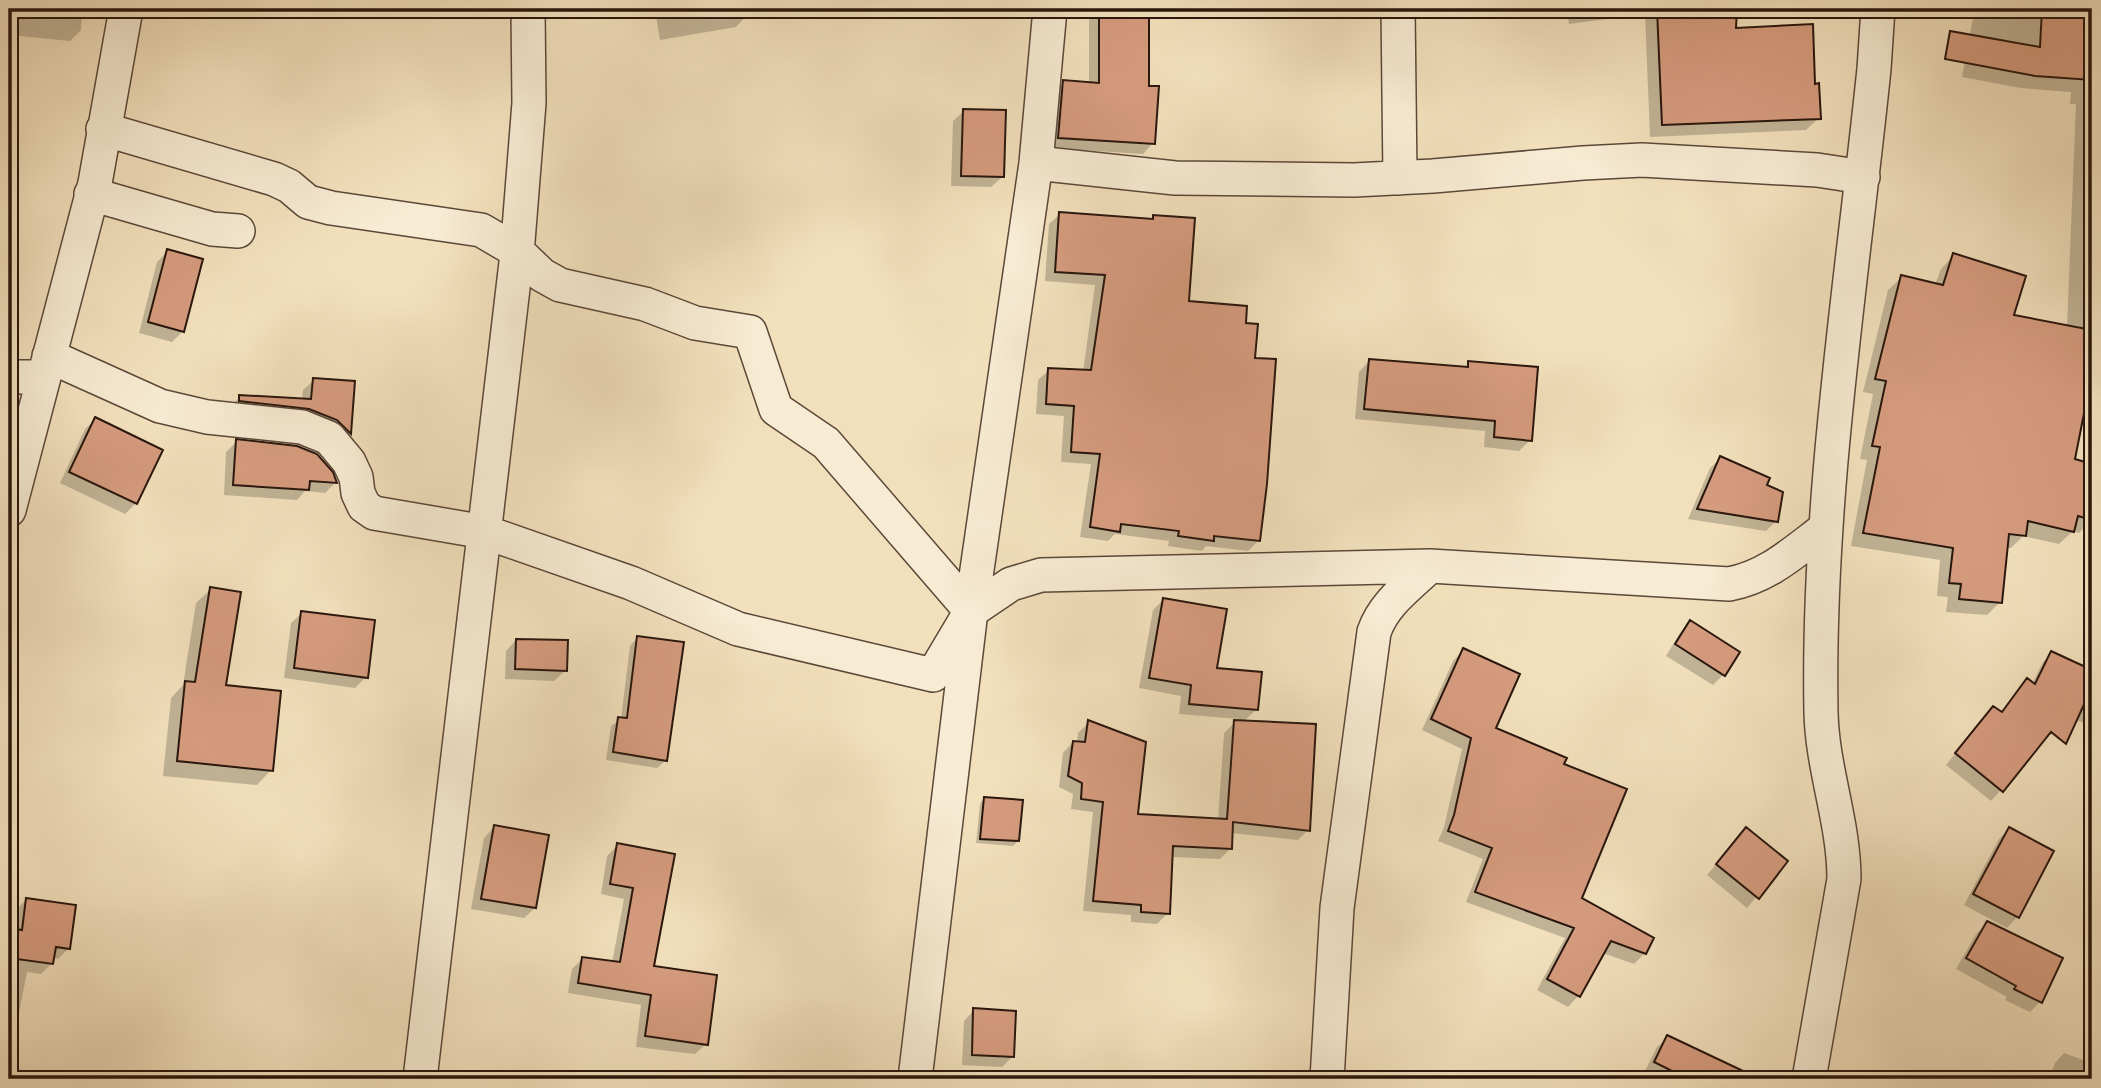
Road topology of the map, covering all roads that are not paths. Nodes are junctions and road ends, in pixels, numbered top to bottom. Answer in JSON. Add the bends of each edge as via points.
{"nodes":[{"id":1,"x":126,"y":9,"type":"edge"},
{"id":2,"x":528,"y":9,"type":"edge"},
{"id":3,"x":1050,"y":9,"type":"edge"},
{"id":4,"x":1398,"y":9,"type":"edge"},
{"id":5,"x":1878,"y":9,"type":"edge"},
{"id":6,"x":103,"y":129,"type":"junction"},
{"id":7,"x":1037,"y":163,"type":"junction"},
{"id":8,"x":1863,"y":177,"type":"junction"},
{"id":9,"x":1400,"y":178,"type":"junction"},
{"id":10,"x":91,"y":194,"type":"junction"},
{"id":11,"x":238,"y":231,"type":"dead end"},
{"id":12,"x":517,"y":251,"type":"junction"},
{"id":13,"x":46,"y":367,"type":"junction"},
{"id":14,"x":9,"y":377,"type":"edge"},
{"id":15,"x":9,"y":510,"type":"edge"},
{"id":16,"x":1826,"y":528,"type":"junction"},
{"id":17,"x":485,"y":532,"type":"junction"},
{"id":18,"x":1430,"y":565,"type":"junction"},
{"id":19,"x":971,"y":611,"type":"junction"},
{"id":20,"x":420,"y":1079,"type":"edge"},
{"id":21,"x":915,"y":1079,"type":"edge"},
{"id":22,"x":1327,"y":1079,"type":"edge"},
{"id":23,"x":1809,"y":1079,"type":"edge"}],
"edges":[{"from":1,"to":6,"type":"street"},
{"from":2,"to":12,"type":"street","via":[[529,103]]},
{"from":3,"to":7,"type":"street"},
{"from":4,"to":9,"type":"street"},
{"from":5,"to":8,"type":"street"},
{"from":6,"to":10,"type":"street"},
{"from":6,"to":12,"type":"street","via":[[274,179],[308,202],[481,230]]},
{"from":7,"to":9,"type":"street","via":[[1175,178]]},
{"from":7,"to":19,"type":"street"},
{"from":8,"to":9,"type":"street","via":[[1642,160]]},
{"from":8,"to":16,"type":"street"},
{"from":10,"to":11,"type":"street","via":[[212,229]]},
{"from":10,"to":13,"type":"street"},
{"from":12,"to":17,"type":"street"},
{"from":12,"to":19,"type":"street","via":[[560,285],[645,304],[695,323],[750,332],[776,410],[827,443]]},
{"from":13,"to":14,"type":"street"},
{"from":13,"to":15,"type":"street"},
{"from":13,"to":17,"type":"street","via":[[207,418],[302,427],[329,438],[349,463],[358,493],[374,513]]},
{"from":16,"to":18,"type":"street","via":[[1765,573],[1729,584]]},
{"from":16,"to":23,"type":"street","via":[[1822,745],[1841,835],[1844,879]]},
{"from":17,"to":19,"type":"street","via":[[631,583],[738,629],[933,676]]},
{"from":17,"to":20,"type":"street"},
{"from":18,"to":19,"type":"street","via":[[1041,575],[1011,584]]},
{"from":18,"to":22,"type":"street","via":[[1389,604],[1374,632],[1336,908]]},
{"from":19,"to":21,"type":"street"}]}
